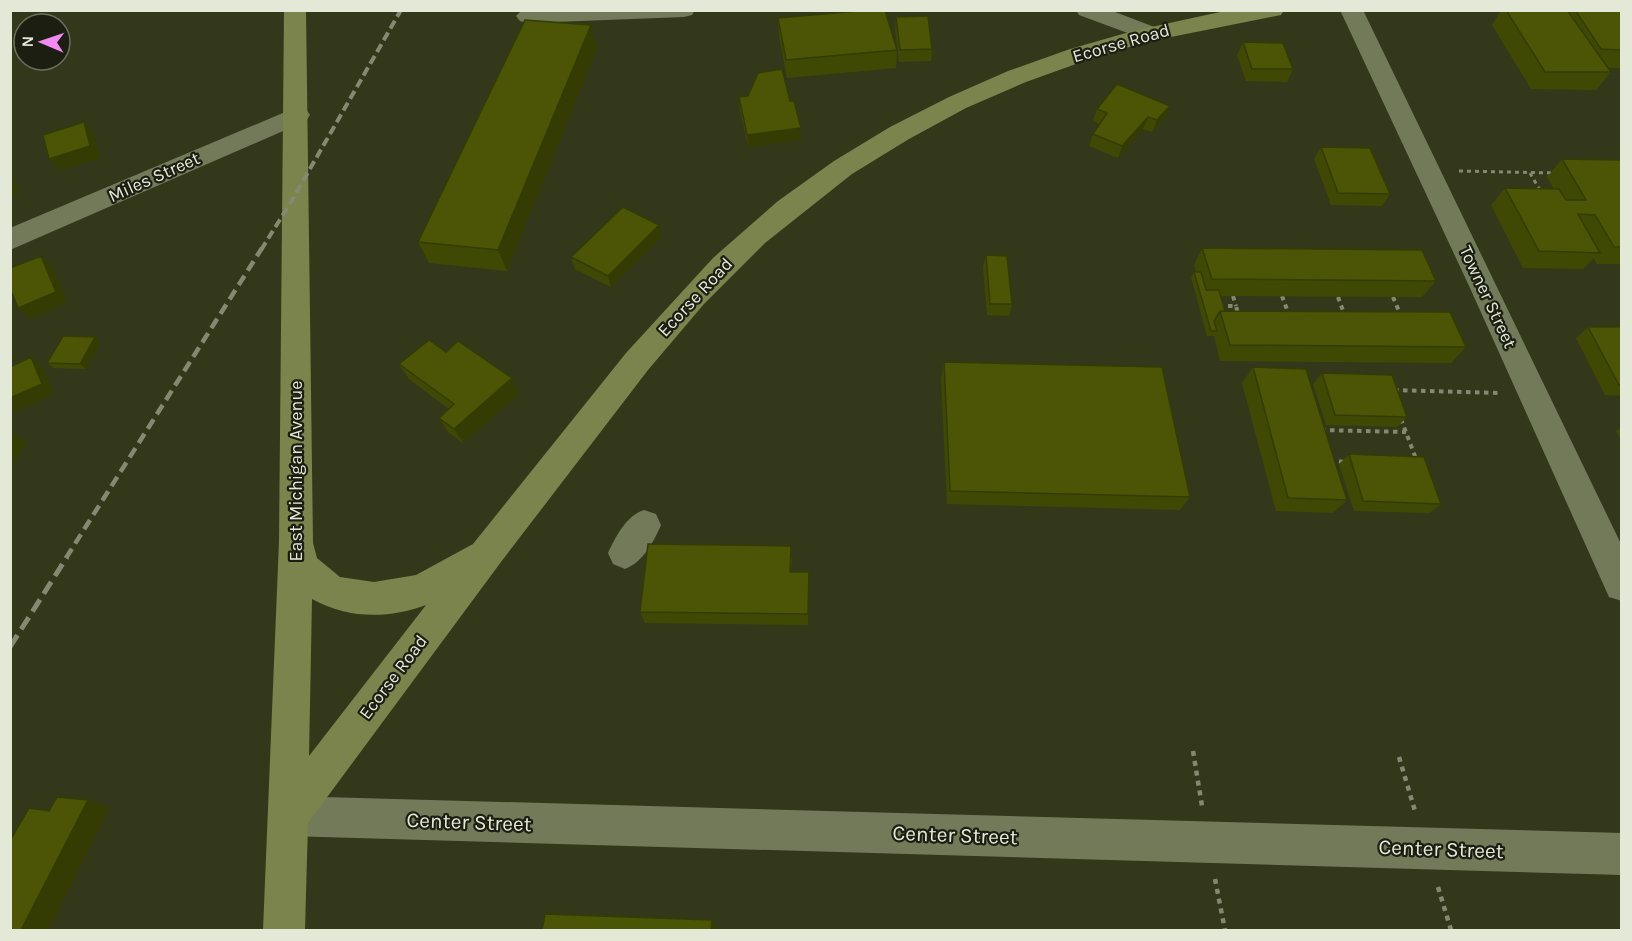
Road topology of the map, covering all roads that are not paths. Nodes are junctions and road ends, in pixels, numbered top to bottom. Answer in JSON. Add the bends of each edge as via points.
{"nodes":[{"id":1,"x":296,"y":10,"type":"edge"},
{"id":2,"x":684,"y":10,"type":"edge"},
{"id":3,"x":1087,"y":10,"type":"edge"},
{"id":4,"x":1273,"y":10,"type":"edge"},
{"id":5,"x":1351,"y":10,"type":"edge"},
{"id":6,"x":528,"y":16,"type":"dead end"},
{"id":7,"x":1149,"y":33,"type":"junction"},
{"id":8,"x":297,"y":115,"type":"junction"},
{"id":9,"x":10,"y":240,"type":"edge"},
{"id":10,"x":644,"y":525,"type":"dead end"},
{"id":11,"x":296,"y":541,"type":"junction"},
{"id":12,"x":625,"y":553,"type":"dead end"},
{"id":13,"x":486,"y":554,"type":"junction"},
{"id":14,"x":1622,"y":585,"type":"edge"},
{"id":15,"x":288,"y":816,"type":"junction"},
{"id":16,"x":1622,"y":854,"type":"edge"},
{"id":17,"x":284,"y":930,"type":"edge"}],
"edges":[{"from":1,"to":8,"type":"main road","name":"East Michigan Avenue"},
{"from":2,"to":6,"type":"street"},
{"from":3,"to":7,"type":"street"},
{"from":4,"to":7,"type":"main road","name":"Ecorse Road"},
{"from":5,"to":14,"type":"street","name":"Towner Street"},
{"from":7,"to":13,"type":"main road","name":"Ecorse Road","via":[[1017,74],[925,117],[856,158],[785,210],[670,320]]},
{"from":8,"to":9,"type":"street","name":"Miles Street"},
{"from":8,"to":11,"type":"main road","name":"East Michigan Avenue"},
{"from":10,"to":12,"type":"street"},
{"from":11,"to":13,"type":"main road","via":[[303,567],[326,589],[344,597],[386,598],[422,589]]},
{"from":11,"to":15,"type":"main road","name":"East Michigan Avenue"},
{"from":13,"to":15,"type":"main road","name":"Ecorse Road"},
{"from":15,"to":16,"type":"street","name":"Center Street"},
{"from":15,"to":17,"type":"main road","name":"East Michigan Avenue"}]}
